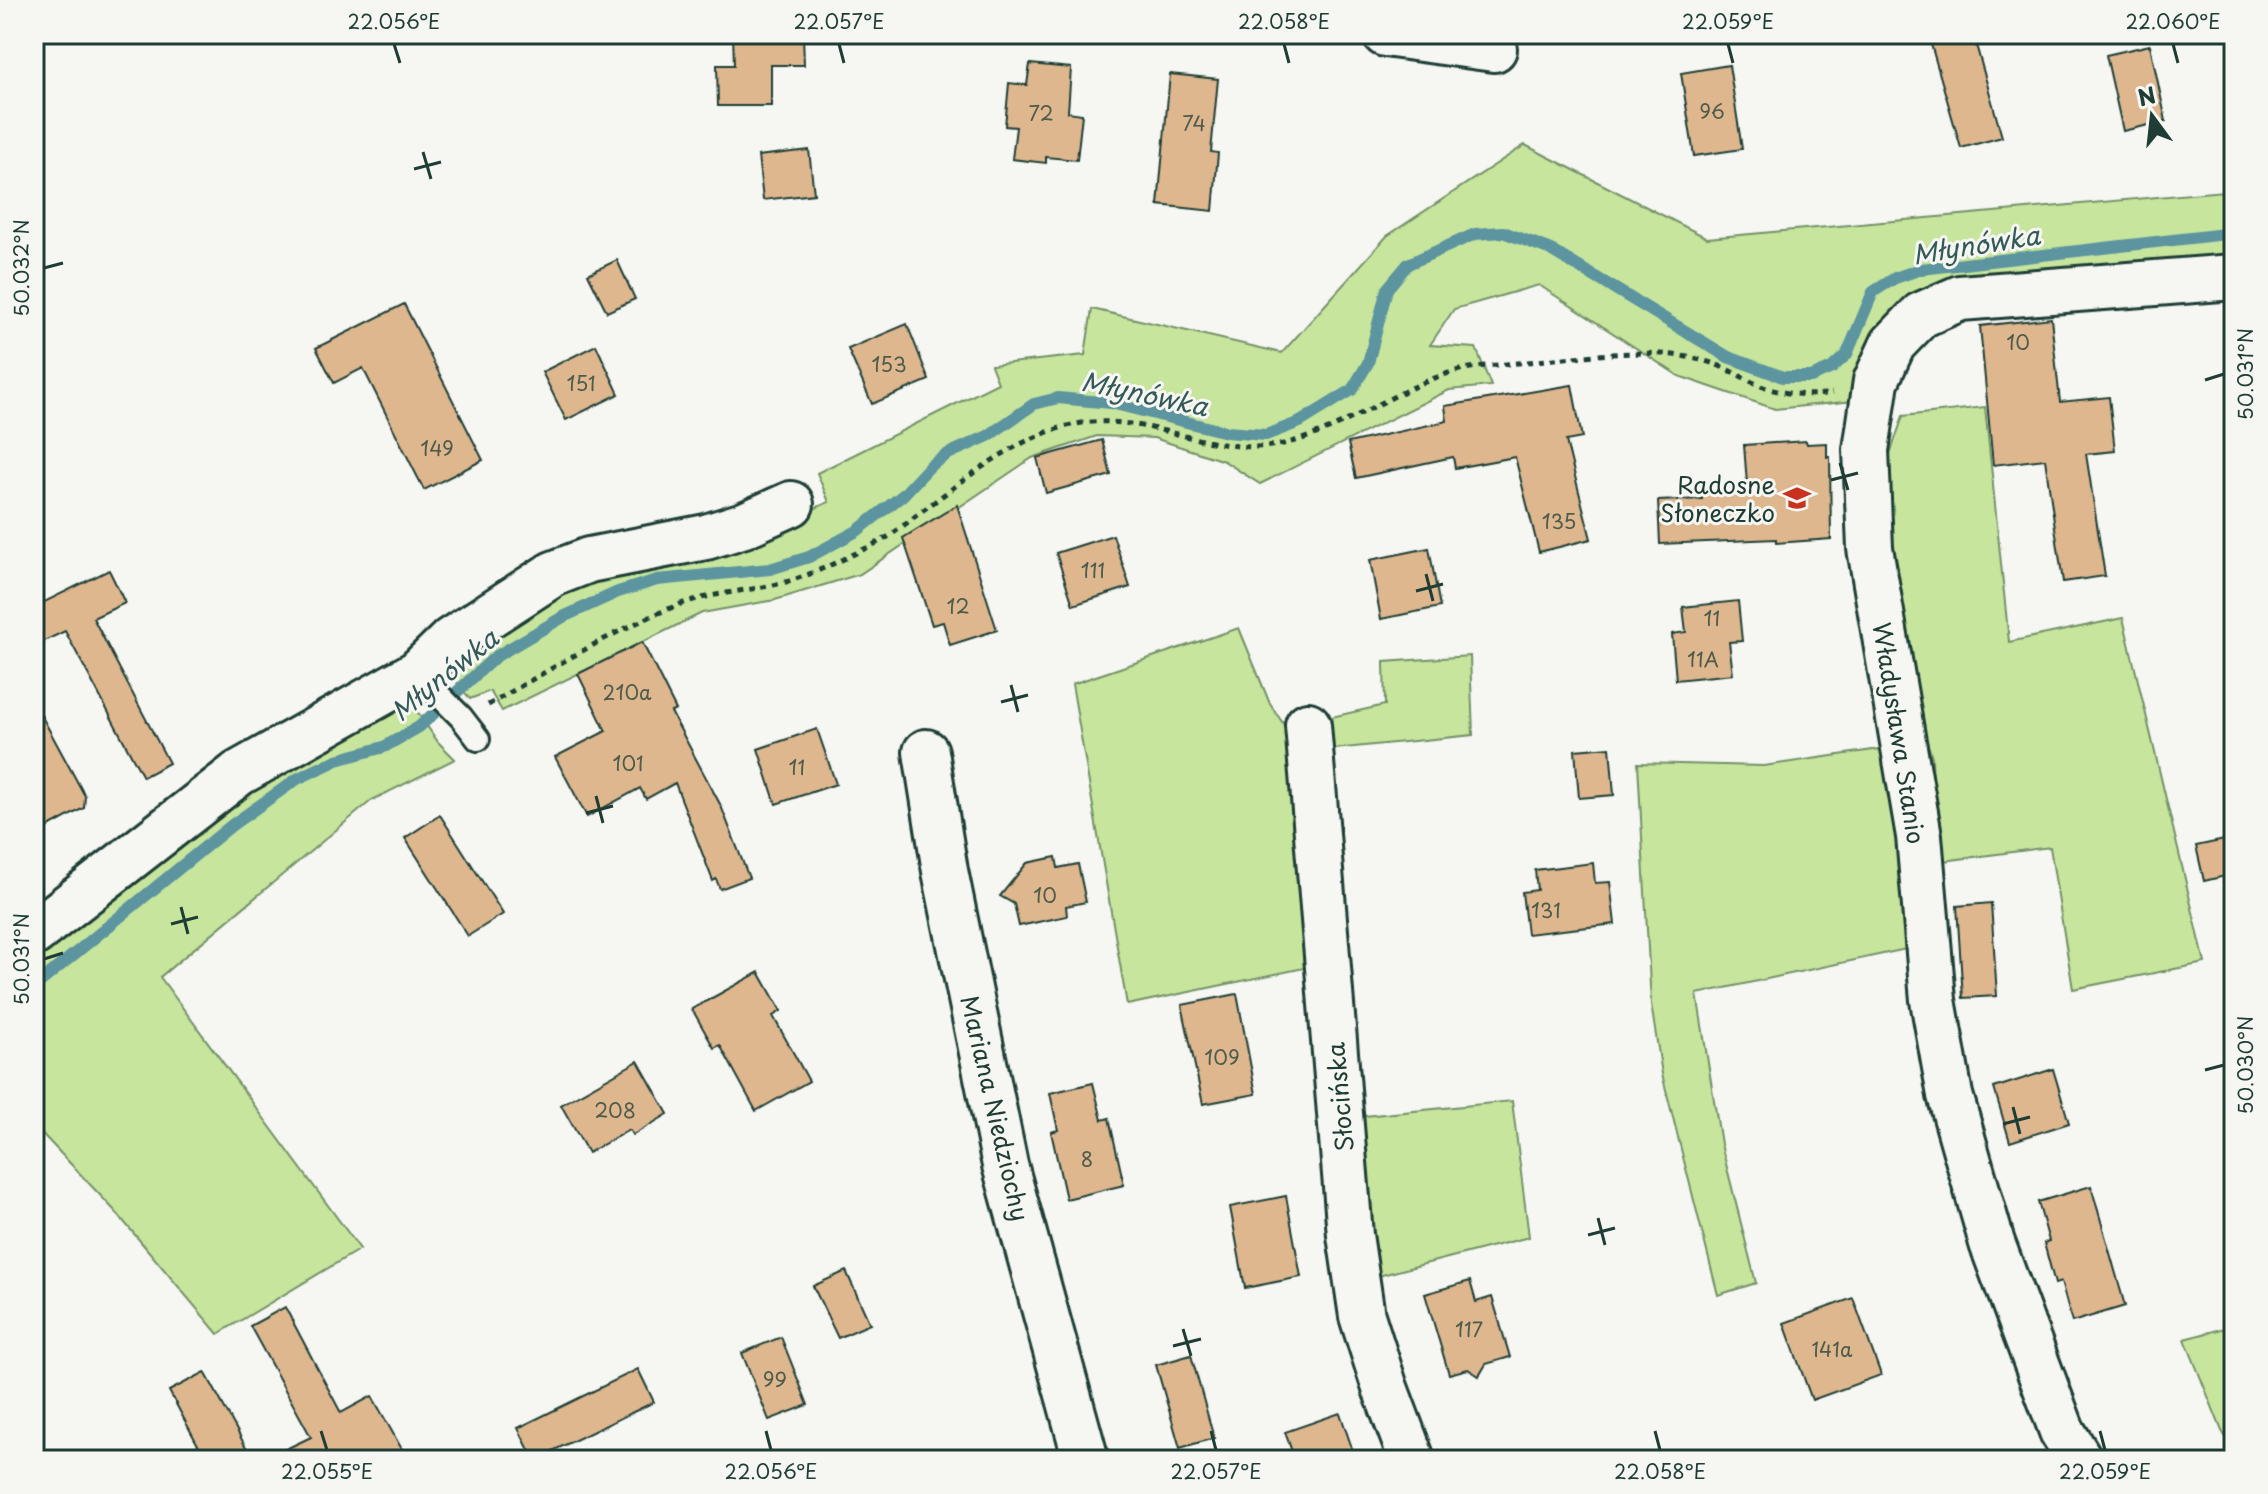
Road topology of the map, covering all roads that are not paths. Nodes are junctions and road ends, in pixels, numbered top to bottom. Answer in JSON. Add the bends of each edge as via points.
{"nodes":[{"id":1,"x":1385,"y":34,"type":"edge"},
{"id":2,"x":1494,"y":49,"type":"dead end"},
{"id":3,"x":2234,"y":277,"type":"edge"},
{"id":4,"x":791,"y":504,"type":"dead end"},
{"id":5,"x":422,"y":679,"type":"junction"},
{"id":6,"x":1308,"y":725,"type":"dead end"},
{"id":7,"x":478,"y":739,"type":"dead end"},
{"id":8,"x":926,"y":752,"type":"dead end"},
{"id":9,"x":34,"y":933,"type":"edge"},
{"id":10,"x":1086,"y":1460,"type":"edge"},
{"id":11,"x":1412,"y":1460,"type":"edge"},
{"id":12,"x":2080,"y":1460,"type":"edge"}],
"edges":[{"from":1,"to":2,"type":"street"},
{"from":3,"to":12,"type":"street","name":"Władysława Stanio","via":[[1960,298],[1921,315],[1893,344],[1876,381],[1866,450],[1870,548],[1919,836],[1933,1000],[1947,1082],[1992,1243],[2057,1419]]},
{"from":4,"to":5,"type":"street","via":[[706,537],[567,568],[451,640]]},
{"from":5,"to":7,"type":"lane"},
{"from":5,"to":9,"type":"street","via":[[239,773]]},
{"from":6,"to":11,"type":"street","name":"Słocińska","via":[[1358,1289],[1362,1316]]},
{"from":8,"to":10,"type":"street","name":"Mariana Niedziochy","via":[[1005,1165]]}]}
